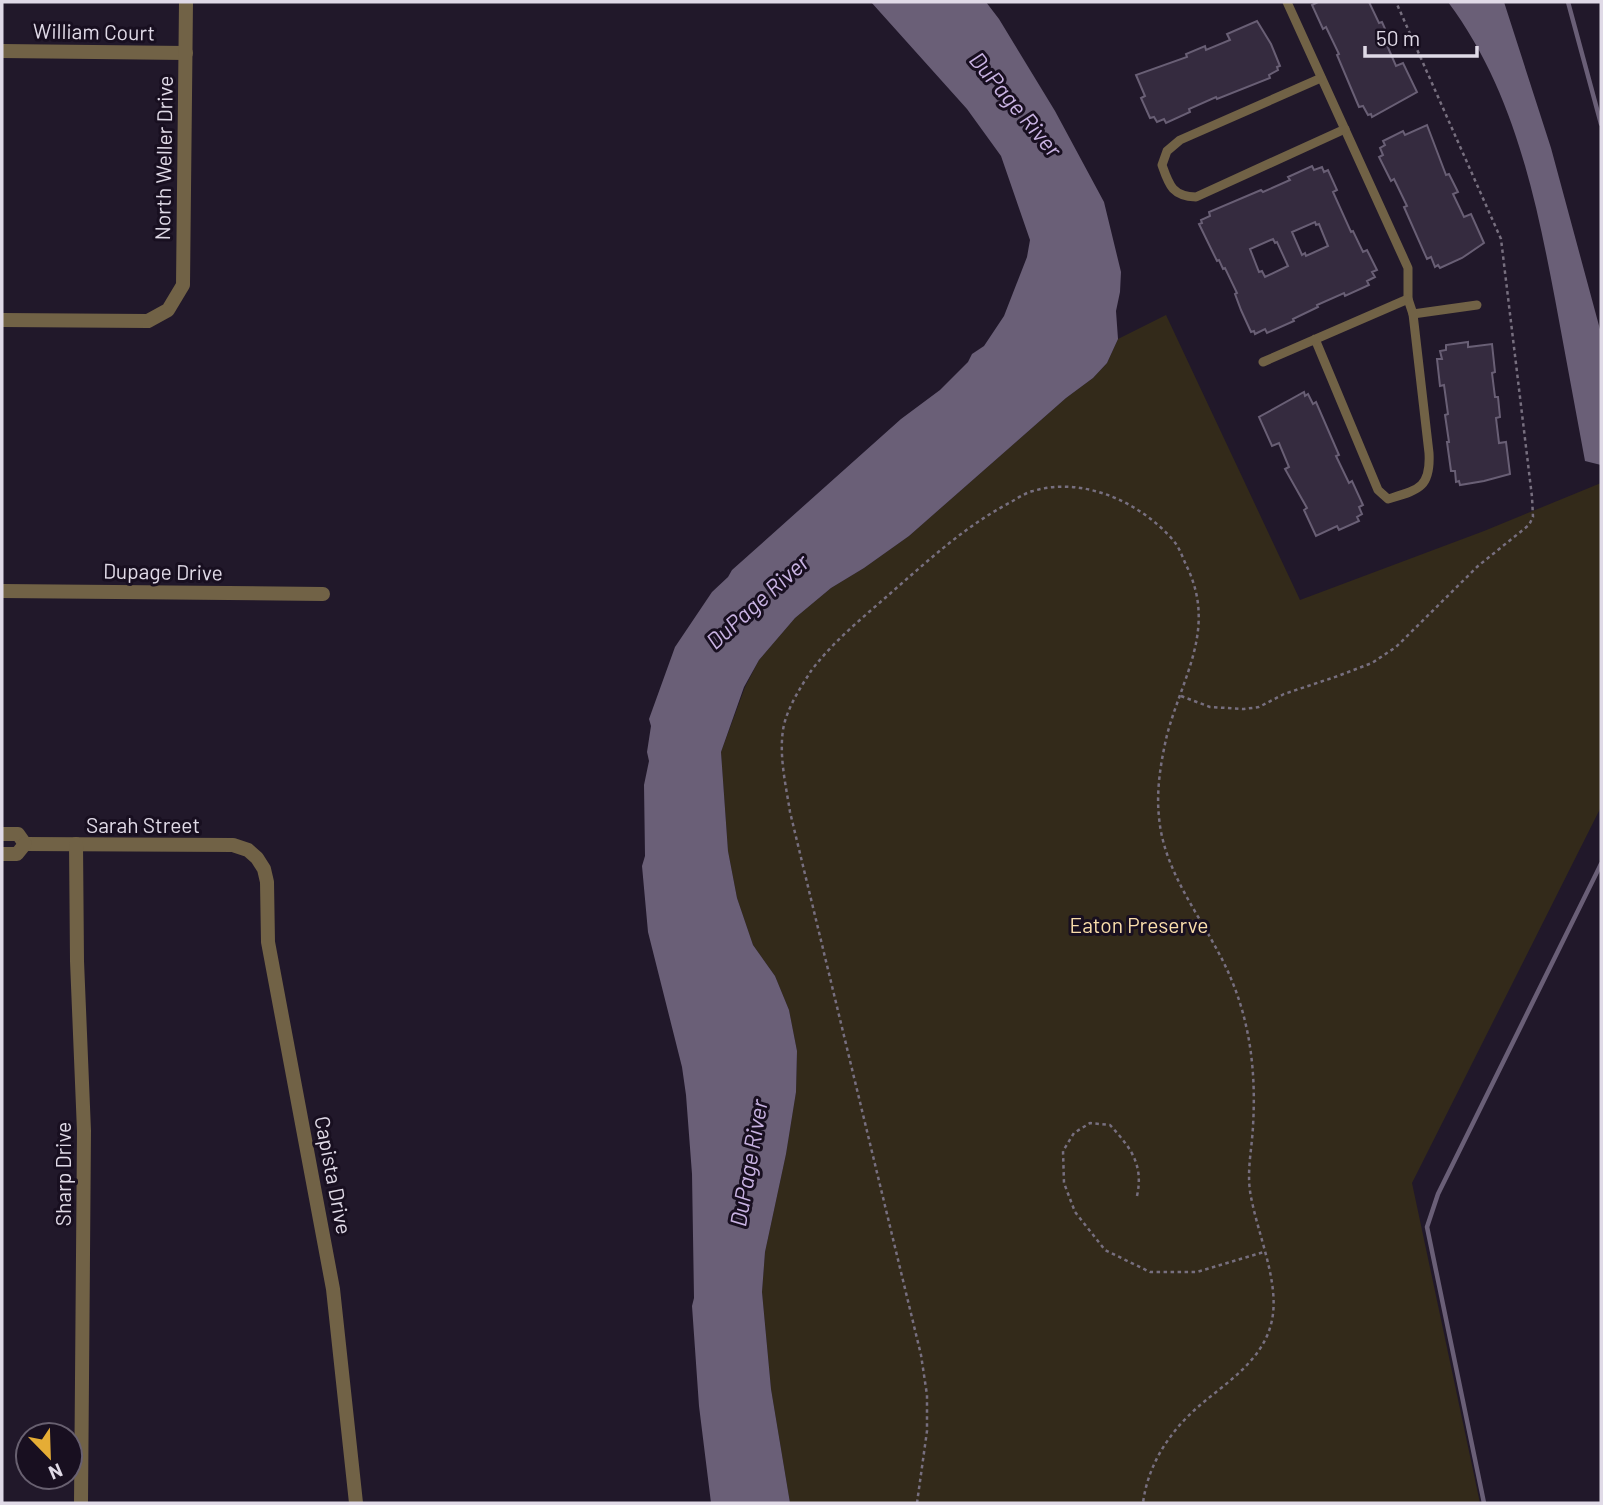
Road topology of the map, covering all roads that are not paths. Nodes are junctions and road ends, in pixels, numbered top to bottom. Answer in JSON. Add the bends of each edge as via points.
{"nodes":[{"id":1,"x":186,"y":2,"type":"edge"},
{"id":2,"x":1287,"y":2,"type":"edge"},
{"id":3,"x":2,"y":51,"type":"edge"},
{"id":4,"x":186,"y":53,"type":"junction"},
{"id":5,"x":1321,"y":78,"type":"junction"},
{"id":6,"x":1345,"y":130,"type":"junction"},
{"id":7,"x":1408,"y":299,"type":"junction"},
{"id":8,"x":1477,"y":305,"type":"dead end"},
{"id":9,"x":1413,"y":314,"type":"junction"},
{"id":10,"x":2,"y":320,"type":"edge"},
{"id":11,"x":1315,"y":339,"type":"junction"},
{"id":12,"x":1263,"y":362,"type":"dead end"},
{"id":13,"x":2,"y":590,"type":"edge"},
{"id":14,"x":323,"y":594,"type":"dead end"},
{"id":15,"x":2,"y":834,"type":"edge"},
{"id":16,"x":25,"y":844,"type":"junction"},
{"id":17,"x":76,"y":844,"type":"junction"},
{"id":18,"x":2,"y":854,"type":"edge"},
{"id":19,"x":257,"y":858,"type":"joint"},
{"id":20,"x":81,"y":1503,"type":"edge"},
{"id":21,"x":356,"y":1503,"type":"edge"}],
"edges":[{"from":1,"to":4,"type":"street","name":"North Weller Drive"},
{"from":2,"to":5,"type":"lane"},
{"from":3,"to":4,"type":"street","name":"William Court"},
{"from":4,"to":10,"type":"street","name":"North Weller Drive","via":[[183,285],[168,310],[148,321]]},
{"from":5,"to":6,"type":"lane"},
{"from":5,"to":6,"type":"lane","via":[[1180,140],[1167,151],[1162,165],[1169,185],[1182,196],[1196,197]]},
{"from":6,"to":7,"type":"lane","via":[[1408,268]]},
{"from":7,"to":9,"type":"lane"},
{"from":7,"to":11,"type":"lane"},
{"from":8,"to":9,"type":"lane"},
{"from":9,"to":11,"type":"lane","via":[[1430,471],[1425,484],[1388,499],[1378,491]]},
{"from":11,"to":12,"type":"lane"},
{"from":13,"to":14,"type":"street","name":"Dupage Drive"},
{"from":15,"to":16,"type":"street","name":"Sarah Street","via":[[18,834]]},
{"from":16,"to":17,"type":"street","name":"Sarah Street"},
{"from":16,"to":18,"type":"street","name":"Sarah Street","via":[[17,854]]},
{"from":17,"to":19,"type":"street","name":"Sarah Street","via":[[233,845]]},
{"from":17,"to":20,"type":"street","name":"Sharp Drive","via":[[84,1131]]},
{"from":19,"to":21,"type":"street","name":"Capista Drive","via":[[267,882],[268,942],[333,1289]]}]}
